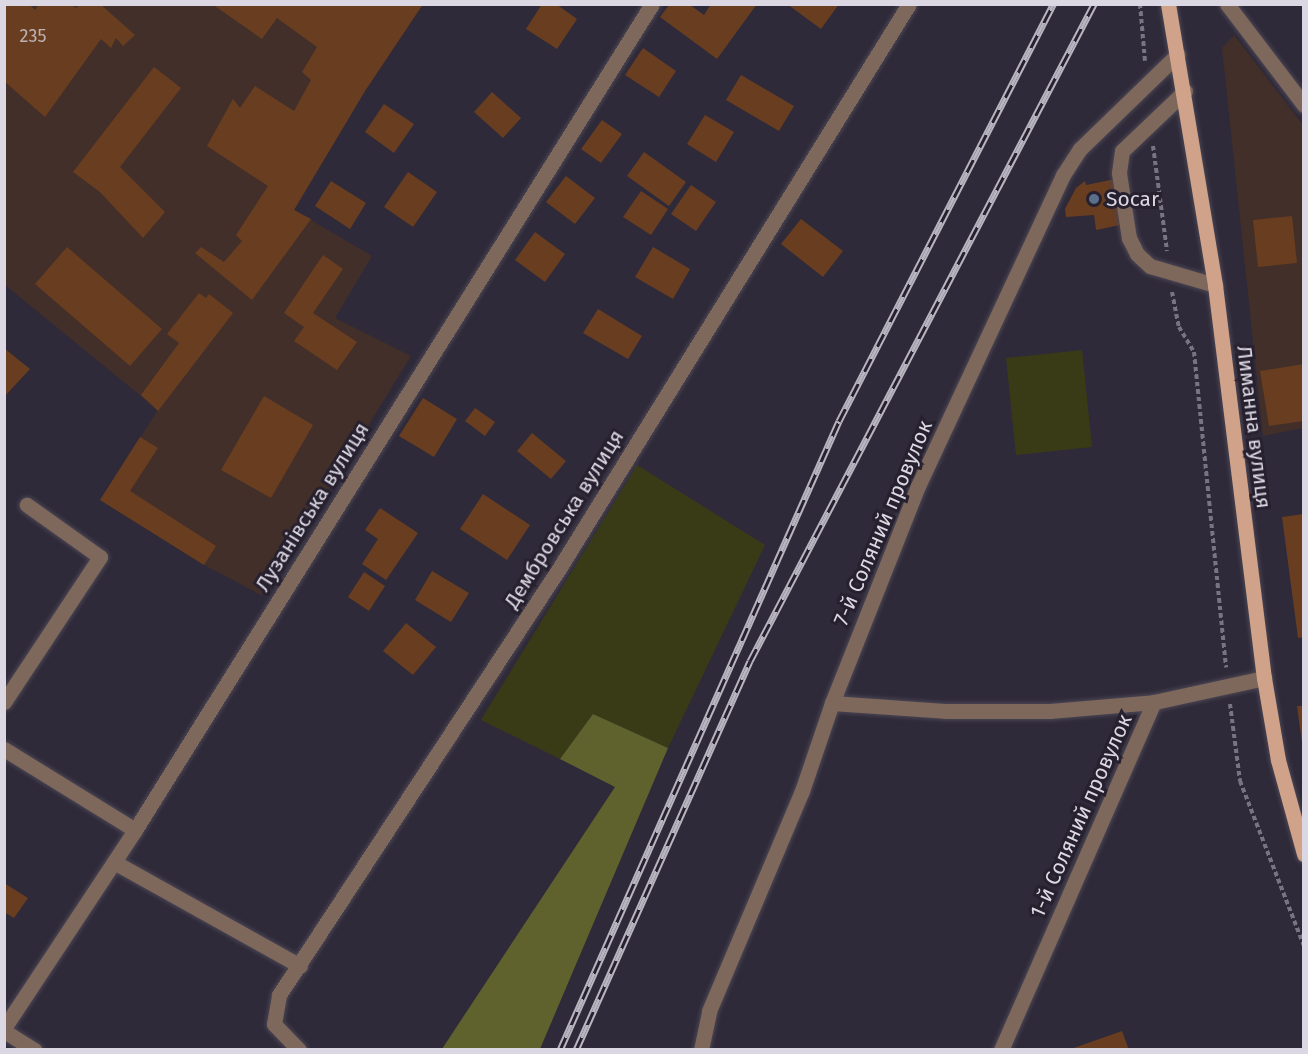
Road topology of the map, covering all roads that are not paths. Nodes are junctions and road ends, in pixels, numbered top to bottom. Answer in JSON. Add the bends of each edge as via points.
{"nodes":[{"id":1,"x":652,"y":4,"type":"edge"},
{"id":2,"x":909,"y":4,"type":"edge"},
{"id":3,"x":1168,"y":4,"type":"edge"},
{"id":4,"x":1227,"y":4,"type":"edge"},
{"id":5,"x":1178,"y":54,"type":"junction"},
{"id":6,"x":1185,"y":92,"type":"junction"},
{"id":7,"x":1304,"y":105,"type":"edge"},
{"id":8,"x":1215,"y":285,"type":"junction"},
{"id":9,"x":27,"y":505,"type":"dead end"},
{"id":10,"x":1264,"y":678,"type":"junction"},
{"id":11,"x":4,"y":702,"type":"edge"},
{"id":12,"x":1154,"y":702,"type":"junction"},
{"id":13,"x":832,"y":703,"type":"junction"},
{"id":14,"x":4,"y":749,"type":"edge"},
{"id":15,"x":1297,"y":809,"type":"edge"},
{"id":16,"x":135,"y":830,"type":"junction"},
{"id":17,"x":1304,"y":854,"type":"edge"},
{"id":18,"x":114,"y":862,"type":"junction"},
{"id":19,"x":300,"y":966,"type":"junction"},
{"id":20,"x":4,"y":1030,"type":"edge"},
{"id":21,"x":35,"y":1050,"type":"edge"},
{"id":22,"x":299,"y":1050,"type":"edge"},
{"id":23,"x":701,"y":1050,"type":"edge"},
{"id":24,"x":1001,"y":1050,"type":"edge"}],
"edges":[{"from":1,"to":16,"type":"street","name":"Лузанівська вулиця"},
{"from":2,"to":19,"type":"street","name":"Дембровська вулиця","via":[[566,557]]},
{"from":3,"to":5,"type":"main road","name":"Лиманна вулиця"},
{"from":4,"to":7,"type":"street"},
{"from":5,"to":6,"type":"main road","name":"Лиманна вулиця"},
{"from":5,"to":13,"type":"street","name":"7-й Соляний провулок","via":[[1080,149],[1063,175],[918,486]]},
{"from":6,"to":8,"type":"main road","name":"Лиманна вулиця"},
{"from":6,"to":8,"type":"street","via":[[1122,151],[1119,173],[1129,238],[1137,254],[1150,266]]},
{"from":8,"to":10,"type":"main road","name":"Лиманна вулиця"},
{"from":9,"to":11,"type":"street","via":[[100,557]]},
{"from":10,"to":12,"type":"street","name":"1-й Соляний провулок"},
{"from":10,"to":15,"type":"main road","name":"Лиманна вулиця"},
{"from":12,"to":13,"type":"street","via":[[1027,711],[945,711]]},
{"from":12,"to":24,"type":"street","name":"1-й Соляний провулок"},
{"from":13,"to":23,"type":"street","name":"7-й Соляний провулок","via":[[802,791],[709,1011]]},
{"from":14,"to":16,"type":"street"},
{"from":15,"to":17,"type":"main road","name":"Лиманна вулиця"},
{"from":16,"to":18,"type":"street","name":"Лузанівська вулиця"},
{"from":18,"to":19,"type":"street"},
{"from":18,"to":20,"type":"street","name":"Лузанівська вулиця"},
{"from":19,"to":22,"type":"street","name":"Дембровська вулиця","via":[[279,995],[274,1024]]},
{"from":20,"to":21,"type":"street"}]}
